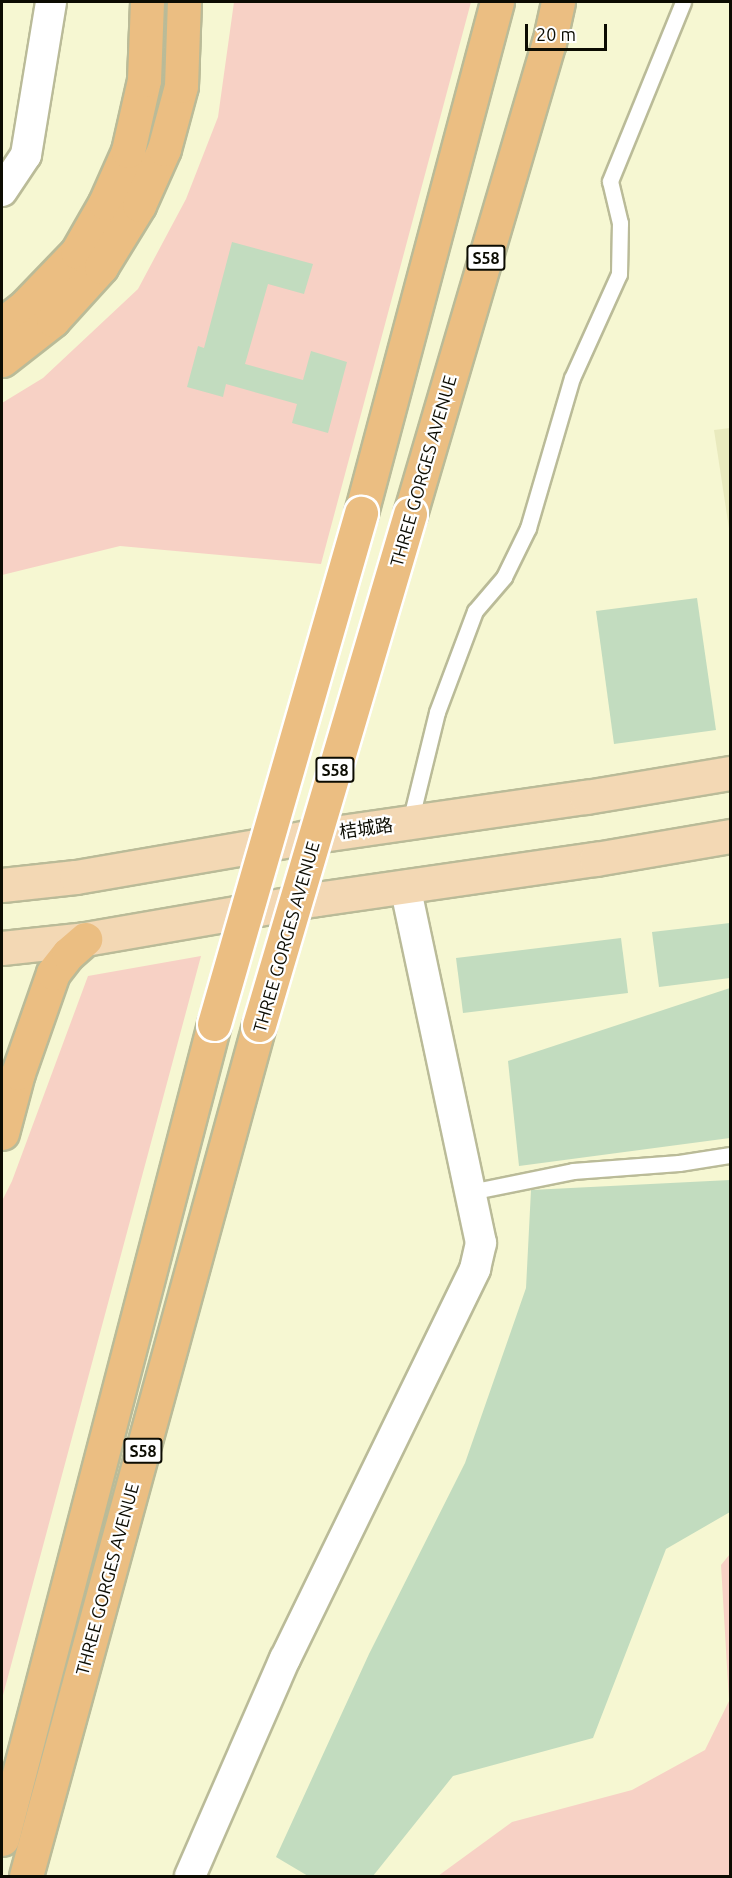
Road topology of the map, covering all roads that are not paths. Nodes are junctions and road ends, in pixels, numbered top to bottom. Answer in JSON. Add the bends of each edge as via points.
{"nodes":[{"id":1,"x":51,"y":2,"type":"edge"},
{"id":2,"x":147,"y":2,"type":"edge"},
{"id":3,"x":184,"y":2,"type":"edge"},
{"id":4,"x":192,"y":2,"type":"edge"},
{"id":5,"x":497,"y":2,"type":"edge"},
{"id":6,"x":558,"y":2,"type":"edge"},
{"id":7,"x":565,"y":2,"type":"edge"},
{"id":8,"x":683,"y":2,"type":"edge"},
{"id":9,"x":549,"y":43,"type":"junction"},
{"id":10,"x":181,"y":86,"type":"junction"},
{"id":11,"x":2,"y":191,"type":"edge"},
{"id":12,"x":2,"y":324,"type":"edge"},
{"id":13,"x":2,"y":360,"type":"edge"},
{"id":14,"x":730,"y":773,"type":"edge"},
{"id":15,"x":410,"y":822,"type":"junction"},
{"id":16,"x":730,"y":836,"type":"edge"},
{"id":17,"x":2,"y":885,"type":"edge"},
{"id":18,"x":405,"y":886,"type":"junction"},
{"id":19,"x":85,"y":939,"type":"junction"},
{"id":20,"x":2,"y":948,"type":"edge"},
{"id":21,"x":2,"y":1133,"type":"edge"},
{"id":22,"x":730,"y":1155,"type":"edge"},
{"id":23,"x":470,"y":1192,"type":"junction"},
{"id":24,"x":2,"y":1839,"type":"edge"},
{"id":25,"x":26,"y":1876,"type":"edge"},
{"id":26,"x":190,"y":1876,"type":"edge"}],
"edges":[{"from":1,"to":11,"type":"street","via":[[26,155]]},
{"from":2,"to":12,"type":"highway","via":[[144,80],[128,151],[105,203],[76,252],[25,306]]},
{"from":3,"to":10,"type":"highway"},
{"from":4,"to":10,"type":"highway"},
{"from":5,"to":24,"type":"highway","name":"THREE GORGES AVENUE","number":"S58","bridge":true,"via":[[362,513],[214,1024]]},
{"from":6,"to":9,"type":"highway","name":"THREE GORGES AVENUE","number":"S58"},
{"from":7,"to":9,"type":"highway"},
{"from":8,"to":15,"type":"lane","via":[[610,181],[620,223],[619,274],[572,378],[528,528],[504,577],[475,611],[437,712]]},
{"from":9,"to":25,"type":"highway","name":"THREE GORGES AVENUE","number":"S58","bridge":true,"via":[[260,1025]]},
{"from":10,"to":13,"type":"highway","via":[[164,150],[139,205],[100,267],[53,320]]},
{"from":14,"to":15,"type":"main road","name":"桔城路"},
{"from":15,"to":17,"type":"main road","name":"桔城路","via":[[76,877]]},
{"from":16,"to":18,"type":"main road"},
{"from":18,"to":19,"type":"main road"},
{"from":18,"to":23,"type":"street"},
{"from":19,"to":20,"type":"main road"},
{"from":19,"to":21,"type":"highway","via":[[53,973]]},
{"from":22,"to":23,"type":"lane","via":[[573,1171]]},
{"from":23,"to":26,"type":"street","via":[[481,1243],[475,1269],[285,1659]]}]}
